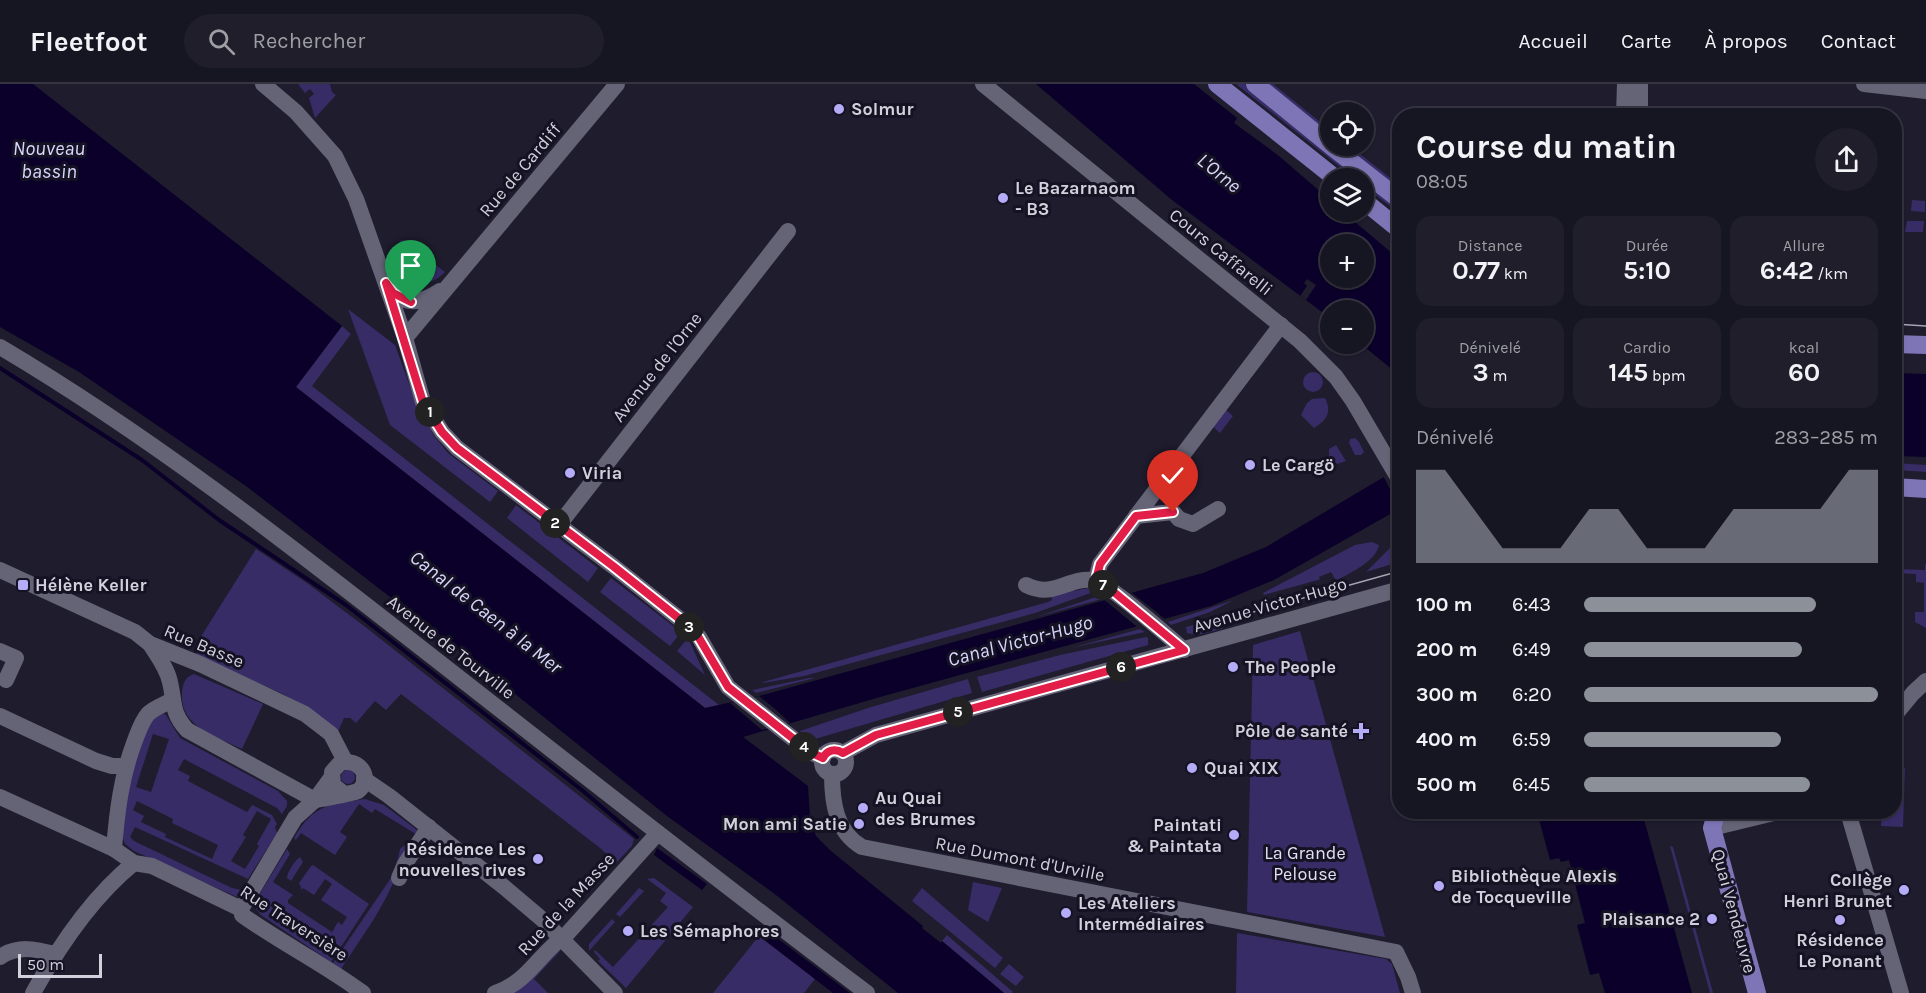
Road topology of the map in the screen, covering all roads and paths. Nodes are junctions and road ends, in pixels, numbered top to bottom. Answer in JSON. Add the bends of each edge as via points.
{"nodes":[{"id":1,"x":264,"y":84,"type":"edge"},
{"id":2,"x":617,"y":84,"type":"edge"},
{"id":3,"x":983,"y":84,"type":"edge"},
{"id":4,"x":1217,"y":84,"type":"edge"},
{"id":5,"x":1255,"y":84,"type":"edge"},
{"id":6,"x":1624,"y":84,"type":"edge"},
{"id":7,"x":1640,"y":84,"type":"edge"},
{"id":8,"x":1864,"y":84,"type":"edge"},
{"id":9,"x":1926,"y":91,"type":"edge"},
{"id":10,"x":1624,"y":108,"type":"edge"},
{"id":11,"x":1640,"y":108,"type":"edge"},
{"id":12,"x":1320,"y":136,"type":"edge"},
{"id":13,"x":1345,"y":156,"type":"edge"},
{"id":14,"x":1322,"y":168,"type":"edge"},
{"id":15,"x":1392,"y":194,"type":"edge"},
{"id":16,"x":1374,"y":209,"type":"edge"},
{"id":17,"x":1392,"y":224,"type":"edge"},
{"id":18,"x":788,"y":231,"type":"dead end"},
{"id":19,"x":453,"y":281,"type":"junction"},
{"id":20,"x":386,"y":283,"type":"junction"},
{"id":21,"x":1281,"y":325,"type":"junction"},
{"id":22,"x":405,"y":338,"type":"junction"},
{"id":23,"x":1902,"y":344,"type":"edge"},
{"id":24,"x":1926,"y":345,"type":"edge"},
{"id":25,"x":0,"y":347,"type":"edge"},
{"id":26,"x":1392,"y":469,"type":"edge"},
{"id":27,"x":1902,"y":488,"type":"edge"},
{"id":28,"x":1926,"y":489,"type":"edge"},
{"id":29,"x":1218,"y":509,"type":"dead end"},
{"id":30,"x":1136,"y":516,"type":"junction"},
{"id":31,"x":558,"y":526,"type":"junction"},
{"id":32,"x":0,"y":570,"type":"edge"},
{"id":33,"x":1096,"y":580,"type":"junction"},
{"id":34,"x":1026,"y":585,"type":"dead end"},
{"id":35,"x":1392,"y":592,"type":"edge"},
{"id":36,"x":150,"y":644,"type":"junction"},
{"id":37,"x":1184,"y":650,"type":"junction"},
{"id":38,"x":0,"y":651,"type":"edge"},
{"id":39,"x":200,"y":664,"type":"junction"},
{"id":40,"x":170,"y":681,"type":"junction"},
{"id":41,"x":1926,"y":681,"type":"edge"},
{"id":42,"x":2,"y":683,"type":"edge"},
{"id":43,"x":172,"y":700,"type":"junction"},
{"id":44,"x":1902,"y":706,"type":"edge"},
{"id":45,"x":0,"y":716,"type":"edge"},
{"id":46,"x":843,"y":753,"type":"junction"},
{"id":47,"x":823,"y":758,"type":"junction"},
{"id":48,"x":345,"y":761,"type":"junction"},
{"id":49,"x":126,"y":766,"type":"junction"},
{"id":50,"x":832,"y":774,"type":"junction"},
{"id":51,"x":331,"y":778,"type":"junction"},
{"id":52,"x":364,"y":779,"type":"junction"},
{"id":53,"x":281,"y":781,"type":"junction"},
{"id":54,"x":343,"y":794,"type":"junction"},
{"id":55,"x":0,"y":797,"type":"edge"},
{"id":56,"x":315,"y":800,"type":"junction"},
{"id":57,"x":295,"y":818,"type":"junction"},
{"id":58,"x":1850,"y":819,"type":"edge"},
{"id":59,"x":1711,"y":820,"type":"edge"},
{"id":60,"x":429,"y":827,"type":"junction"},
{"id":61,"x":658,"y":833,"type":"junction"},
{"id":62,"x":114,"y":849,"type":"junction"},
{"id":63,"x":134,"y":863,"type":"junction"},
{"id":64,"x":399,"y":878,"type":"dead end"},
{"id":65,"x":241,"y":909,"type":"junction"},
{"id":66,"x":561,"y":938,"type":"junction"},
{"id":67,"x":55,"y":954,"type":"junction"},
{"id":68,"x":0,"y":957,"type":"edge"},
{"id":69,"x":502,"y":992,"type":"edge"},
{"id":70,"x":33,"y":993,"type":"edge"},
{"id":71,"x":363,"y":993,"type":"edge"},
{"id":72,"x":615,"y":993,"type":"edge"},
{"id":73,"x":867,"y":993,"type":"edge"},
{"id":74,"x":1413,"y":993,"type":"edge"},
{"id":75,"x":1757,"y":993,"type":"edge"},
{"id":76,"x":1901,"y":993,"type":"edge"}],
"edges":[{"from":1,"to":20,"type":"street","via":[[296,112],[335,156],[356,199]]},
{"from":2,"to":19,"type":"street","name":"Rue de Cardiff"},
{"from":3,"to":21,"type":"street","name":"Cours Caffarelli"},
{"from":4,"to":14,"type":"main road"},
{"from":5,"to":12,"type":"main road"},
{"from":6,"to":10,"type":"street"},
{"from":7,"to":11,"type":"street"},
{"from":8,"to":9,"type":"street"},
{"from":13,"to":15,"type":"main road"},
{"from":16,"to":17,"type":"main road"},
{"from":18,"to":31,"type":"street","name":"Avenue de l'Orne"},
{"from":19,"to":20,"type":"street","name":"Rue de Cardiff","via":[[429,298],[411,302],[393,293]]},
{"from":19,"to":22,"type":"street","name":"Rue de Cardiff"},
{"from":20,"to":22,"type":"street"},
{"from":21,"to":26,"type":"street","name":"Cours Caffarelli","via":[[1336,377]]},
{"from":21,"to":30,"type":"street"},
{"from":22,"to":31,"type":"street","via":[[423,402],[442,432]]},
{"from":23,"to":24,"type":"main road"},
{"from":25,"to":61,"type":"street","name":"Avenue de Tourville","via":[[234,505]]},
{"from":27,"to":28,"type":"main road"},
{"from":29,"to":30,"type":"street","via":[[1193,524],[1173,512]]},
{"from":30,"to":33,"type":"street","via":[[1100,564]]},
{"from":31,"to":47,"type":"street","via":[[691,628],[728,687]]},
{"from":32,"to":36,"type":"street","name":"Rue Basse","via":[[135,632]]},
{"from":33,"to":34,"type":"street","via":[[1041,591]]},
{"from":33,"to":37,"type":"street"},
{"from":35,"to":37,"type":"street","name":"Avenue Victor Hugo","via":[[1310,619]]},
{"from":36,"to":39,"type":"street","name":"Rue Basse"},
{"from":36,"to":40,"type":"street"},
{"from":37,"to":46,"type":"street","name":"Avenue Victor Hugo","via":[[876,735]]},
{"from":38,"to":42,"type":"street","via":[[16,658]]},
{"from":39,"to":40,"type":"street","via":[[181,667]]},
{"from":39,"to":48,"type":"street","name":"Rue Basse","via":[[312,719],[331,734]]},
{"from":40,"to":43,"type":"street"},
{"from":41,"to":44,"type":"street"},
{"from":43,"to":49,"type":"street","via":[[147,716]]},
{"from":43,"to":53,"type":"street","via":[[178,720],[187,730]]},
{"from":45,"to":49,"type":"street","via":[[96,761]]},
{"from":46,"to":47,"type":"street","via":[[830,751]]},
{"from":46,"to":50,"type":"street","via":[[846,766],[842,772]]},
{"from":47,"to":50,"type":"street","via":[[823,768]]},
{"from":48,"to":51,"type":"street","via":[[335,767]]},
{"from":48,"to":52,"type":"street","name":"Rue Basse","via":[[359,766]]},
{"from":49,"to":62,"type":"street"},
{"from":50,"to":74,"type":"street","name":"Rue Dumont d'Urville","via":[[833,803],[845,833],[862,847],[1396,952]]},
{"from":51,"to":54,"type":"street"},
{"from":51,"to":56,"type":"street"},
{"from":52,"to":54,"type":"street","via":[[359,790]]},
{"from":52,"to":60,"type":"street","name":"Rue Basse"},
{"from":53,"to":56,"type":"street"},
{"from":53,"to":57,"type":"street","via":[[292,794]]},
{"from":54,"to":56,"type":"street"},
{"from":55,"to":62,"type":"street","name":"Rue Traversière"},
{"from":56,"to":57,"type":"street"},
{"from":57,"to":65,"type":"street"},
{"from":58,"to":76,"type":"street"},
{"from":59,"to":75,"type":"main road","name":"Quai Vendeuvre"},
{"from":60,"to":64,"type":"street"},
{"from":60,"to":66,"type":"street","name":"Rue Basse"},
{"from":61,"to":66,"type":"street","name":"Rue de la Masse"},
{"from":61,"to":73,"type":"street","name":"Avenue de Tourville"},
{"from":62,"to":63,"type":"street","name":"Rue Traversière"},
{"from":63,"to":65,"type":"street","name":"Rue Traversière","via":[[152,866]]},
{"from":63,"to":67,"type":"street","via":[[100,897]]},
{"from":65,"to":71,"type":"street","name":"Rue Traversière","via":[[242,915],[260,928]]},
{"from":66,"to":69,"type":"street","name":"Rue de la Masse","via":[[522,979]]},
{"from":66,"to":72,"type":"street","name":"Rue Basse"},
{"from":67,"to":68,"type":"street","via":[[12,950]]},
{"from":67,"to":70,"type":"street"}]}
